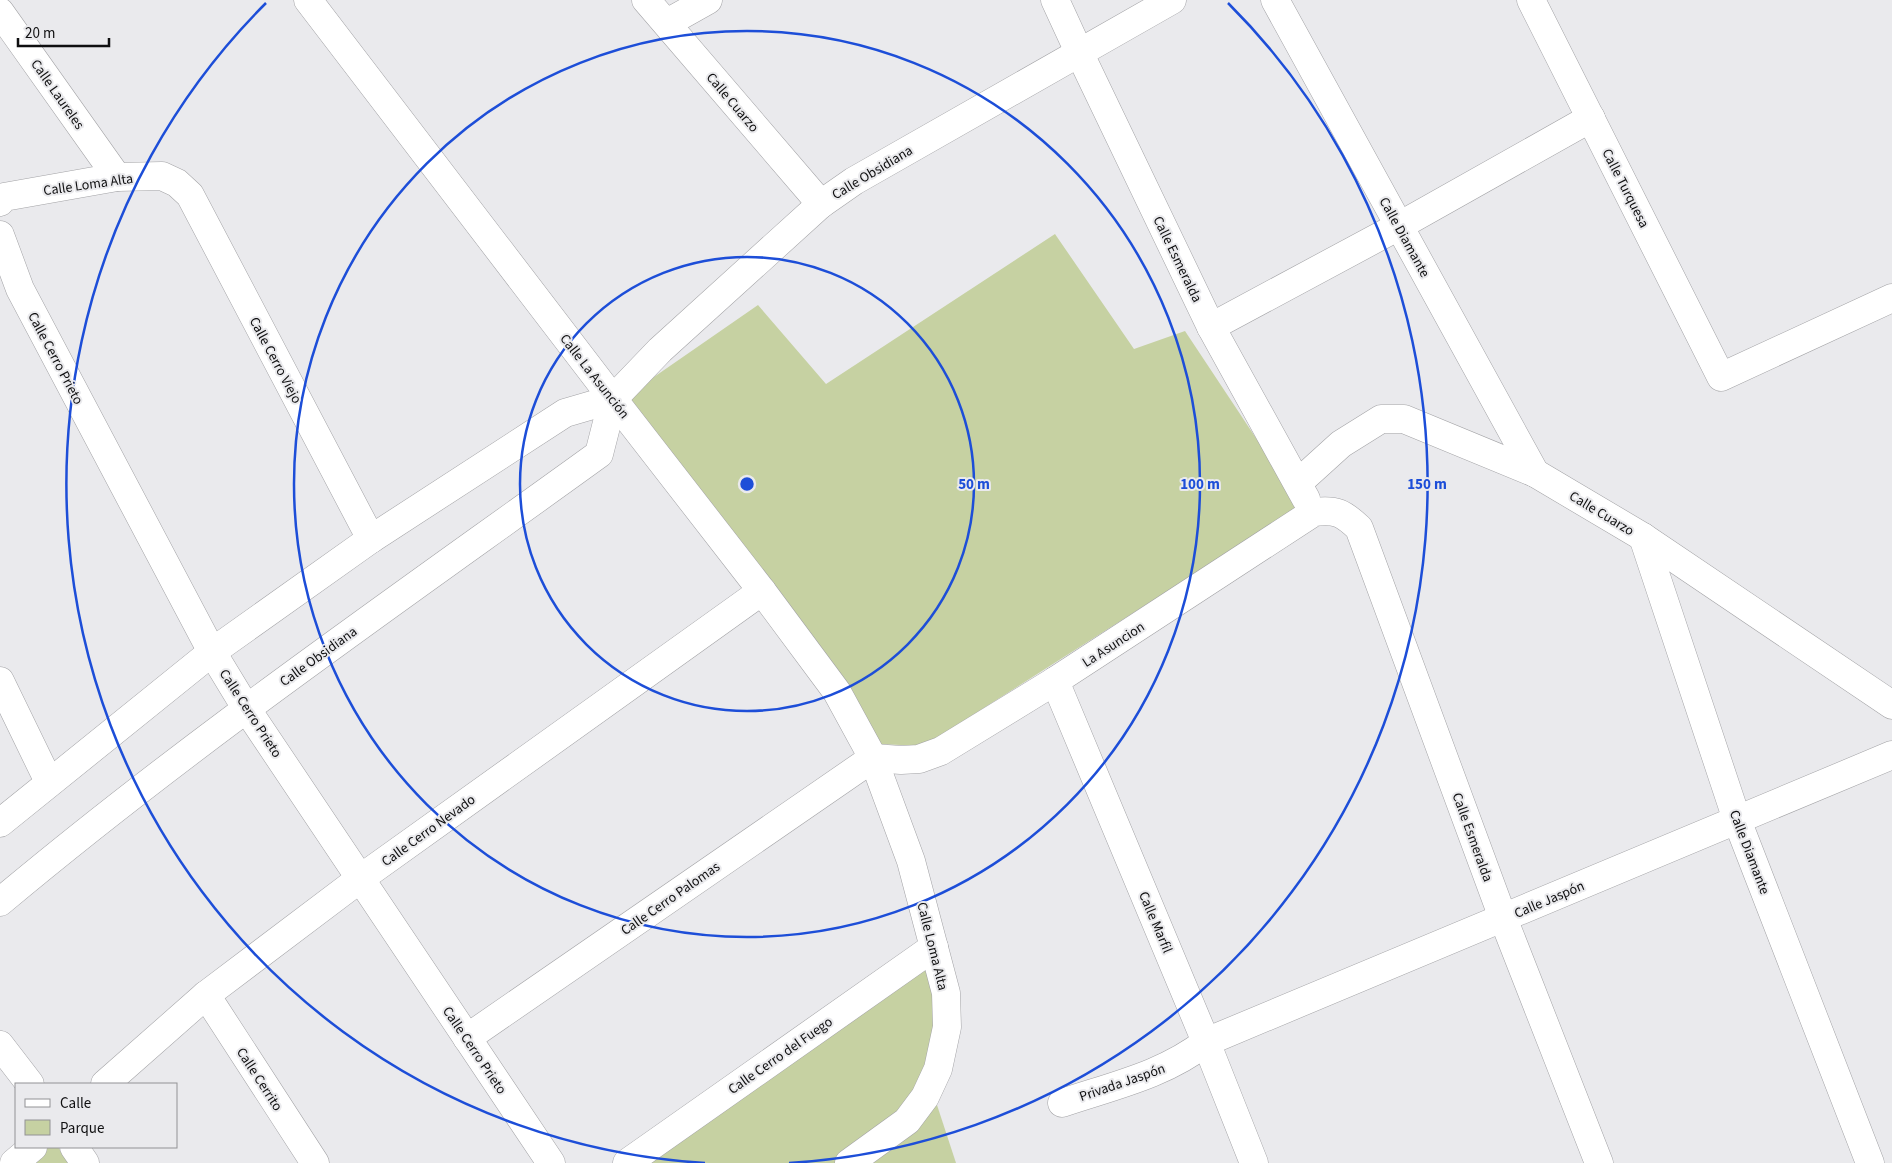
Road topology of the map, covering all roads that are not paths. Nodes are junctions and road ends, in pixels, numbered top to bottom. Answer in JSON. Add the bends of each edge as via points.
{"nodes":[{"id":1,"x":308,"y":0,"type":"edge"},
{"id":2,"x":646,"y":0,"type":"edge"},
{"id":3,"x":708,"y":0,"type":"edge"},
{"id":4,"x":1055,"y":0,"type":"edge"},
{"id":5,"x":1172,"y":0,"type":"edge"},
{"id":6,"x":1275,"y":0,"type":"edge"},
{"id":7,"x":1531,"y":0,"type":"edge"},
{"id":8,"x":0,"y":12,"type":"edge"},
{"id":9,"x":667,"y":24,"type":"junction"},
{"id":10,"x":1078,"y":52,"type":"junction"},
{"id":11,"x":1591,"y":118,"type":"junction"},
{"id":12,"x":117,"y":177,"type":"junction"},
{"id":13,"x":178,"y":183,"type":"joint"},
{"id":14,"x":0,"y":202,"type":"edge"},
{"id":15,"x":821,"y":204,"type":"junction"},
{"id":16,"x":1399,"y":226,"type":"junction"},
{"id":17,"x":0,"y":235,"type":"edge"},
{"id":18,"x":10,"y":294,"type":"edge"},
{"id":19,"x":1892,"y":298,"type":"edge"},
{"id":20,"x":1211,"y":327,"type":"junction"},
{"id":21,"x":613,"y":399,"type":"junction"},
{"id":22,"x":1535,"y":473,"type":"junction"},
{"id":23,"x":1298,"y":483,"type":"junction"},
{"id":24,"x":1314,"y":512,"type":"junction"},
{"id":25,"x":1643,"y":537,"type":"junction"},
{"id":26,"x":371,"y":539,"type":"junction"},
{"id":27,"x":762,"y":590,"type":"junction"},
{"id":28,"x":212,"y":652,"type":"junction"},
{"id":29,"x":0,"y":681,"type":"edge"},
{"id":30,"x":1056,"y":681,"type":"junction"},
{"id":31,"x":1892,"y":705,"type":"edge"},
{"id":32,"x":246,"y":708,"type":"junction"},
{"id":33,"x":1892,"y":755,"type":"edge"},
{"id":34,"x":874,"y":758,"type":"junction"},
{"id":35,"x":49,"y":782,"type":"junction"},
{"id":36,"x":1737,"y":820,"type":"junction"},
{"id":37,"x":0,"y":823,"type":"edge"},
{"id":38,"x":361,"y":878,"type":"junction"},
{"id":39,"x":0,"y":902,"type":"edge"},
{"id":40,"x":1503,"y":918,"type":"junction"},
{"id":41,"x":934,"y":948,"type":"junction"},
{"id":42,"x":206,"y":995,"type":"junction"},
{"id":43,"x":467,"y":1038,"type":"junction"},
{"id":44,"x":1206,"y":1042,"type":"junction"},
{"id":45,"x":0,"y":1045,"type":"edge"},
{"id":46,"x":29,"y":1083,"type":"edge"},
{"id":47,"x":106,"y":1083,"type":"edge"},
{"id":48,"x":1062,"y":1103,"type":"dead end"},
{"id":49,"x":32,"y":1148,"type":"edge"},
{"id":50,"x":75,"y":1148,"type":"edge"},
{"id":51,"x":14,"y":1163,"type":"edge"},
{"id":52,"x":85,"y":1163,"type":"edge"},
{"id":53,"x":315,"y":1163,"type":"edge"},
{"id":54,"x":551,"y":1163,"type":"edge"},
{"id":55,"x":626,"y":1163,"type":"edge"},
{"id":56,"x":849,"y":1163,"type":"edge"},
{"id":57,"x":1254,"y":1163,"type":"edge"},
{"id":58,"x":1599,"y":1163,"type":"edge"},
{"id":59,"x":1870,"y":1163,"type":"edge"}],
"edges":[{"from":1,"to":21,"type":"street","name":"Calle La Asunción"},
{"from":2,"to":9,"type":"street","name":"Calle Cuarzo"},
{"from":3,"to":9,"type":"street"},
{"from":4,"to":10,"type":"street","name":"Calle Esmeralda"},
{"from":5,"to":10,"type":"street","name":"Calle Obsidiana"},
{"from":6,"to":16,"type":"street","name":"Calle Diamante"},
{"from":7,"to":11,"type":"street","name":"Calle Turquesa"},
{"from":8,"to":12,"type":"street","name":"Calle Laureles"},
{"from":9,"to":15,"type":"street","name":"Calle Cuarzo"},
{"from":10,"to":15,"type":"street","name":"Calle Obsidiana","via":[[854,181]]},
{"from":10,"to":20,"type":"street","name":"Calle Esmeralda"},
{"from":11,"to":16,"type":"street"},
{"from":11,"to":19,"type":"street","name":"Calle Turquesa","via":[[1721,377]]},
{"from":12,"to":13,"type":"street","name":"Calle Loma Alta","via":[[162,176]]},
{"from":12,"to":14,"type":"street","name":"Calle Loma Alta","via":[[4,197]]},
{"from":13,"to":26,"type":"street","name":"Calle Cerro Viejo","via":[[190,195]]},
{"from":15,"to":21,"type":"street","name":"Calle Obsidiana","via":[[660,350]]},
{"from":16,"to":20,"type":"street"},
{"from":16,"to":22,"type":"street","name":"Calle Diamante"},
{"from":17,"to":18,"type":"street","name":"Calle Cerro Prieto"},
{"from":18,"to":28,"type":"street","name":"Calle Cerro Prieto"},
{"from":20,"to":23,"type":"street","name":"Calle Esmeralda"},
{"from":21,"to":26,"type":"street","name":"Calle Obsidiana","via":[[565,413]]},
{"from":21,"to":27,"type":"street","name":"Calle La Asunción"},
{"from":21,"to":32,"type":"street","name":"Calle Obsidiana","via":[[599,454]]},
{"from":22,"to":23,"type":"street","name":"Calle Cuarzo","via":[[1404,420],[1381,418],[1341,444]]},
{"from":22,"to":25,"type":"street","name":"Calle Cuarzo"},
{"from":23,"to":24,"type":"street","name":"Calle Esmeralda"},
{"from":24,"to":30,"type":"street","name":"La Asuncion"},
{"from":24,"to":40,"type":"street","name":"Calle Esmeralda","via":[[1329,510],[1344,514],[1360,528]]},
{"from":25,"to":31,"type":"street","name":"Calle Cuarzo"},
{"from":25,"to":36,"type":"street","name":"Calle Diamante"},
{"from":26,"to":28,"type":"street","name":"Calle Obsidiana"},
{"from":27,"to":34,"type":"street","name":"Calle La Asunción","via":[[837,692]]},
{"from":27,"to":38,"type":"street","name":"Calle Cerro Nevado"},
{"from":28,"to":32,"type":"street","name":"Calle Cerro Prieto"},
{"from":28,"to":35,"type":"street","name":"Calle Obsidiana"},
{"from":29,"to":35,"type":"street"},
{"from":30,"to":34,"type":"street","name":"La Asuncion","via":[[941,751],[919,759]]},
{"from":30,"to":44,"type":"street","name":"Calle Marfil"},
{"from":32,"to":38,"type":"street","name":"Calle Cerro Prieto"},
{"from":32,"to":39,"type":"street","name":"Calle Obsidiana","via":[[73,841]]},
{"from":33,"to":36,"type":"street","name":"Calle Jaspón"},
{"from":34,"to":41,"type":"street","name":"Calle Loma Alta","via":[[911,861]]},
{"from":34,"to":43,"type":"street","name":"Calle Cerro Palomas"},
{"from":35,"to":37,"type":"street","name":"Calle Obsidiana"},
{"from":36,"to":40,"type":"street","name":"Calle Jaspón"},
{"from":36,"to":59,"type":"street","name":"Calle Diamante"},
{"from":38,"to":42,"type":"street","name":"Calle Cerro Nevado"},
{"from":38,"to":43,"type":"street","name":"Calle Cerro Prieto"},
{"from":40,"to":44,"type":"street","name":"Calle Jaspón"},
{"from":40,"to":58,"type":"street","name":"Calle Esmeralda"},
{"from":41,"to":55,"type":"street","name":"Calle Cerro del Fuego"},
{"from":41,"to":56,"type":"street","name":"Calle Loma Alta","via":[[946,993],[947,1027],[938,1069],[925,1097],[907,1121]]},
{"from":42,"to":47,"type":"street","name":"Calle Cerro Nevado"},
{"from":42,"to":53,"type":"street","name":"Calle Cerrito"},
{"from":43,"to":54,"type":"street","name":"Calle Cerro Prieto"},
{"from":44,"to":48,"type":"street","name":"Privada Jaspón","via":[[1189,1056],[1164,1069]]},
{"from":44,"to":57,"type":"street","name":"Calle Marfil"},
{"from":45,"to":46,"type":"street"},
{"from":49,"to":51,"type":"street"},
{"from":50,"to":52,"type":"street"}]}
